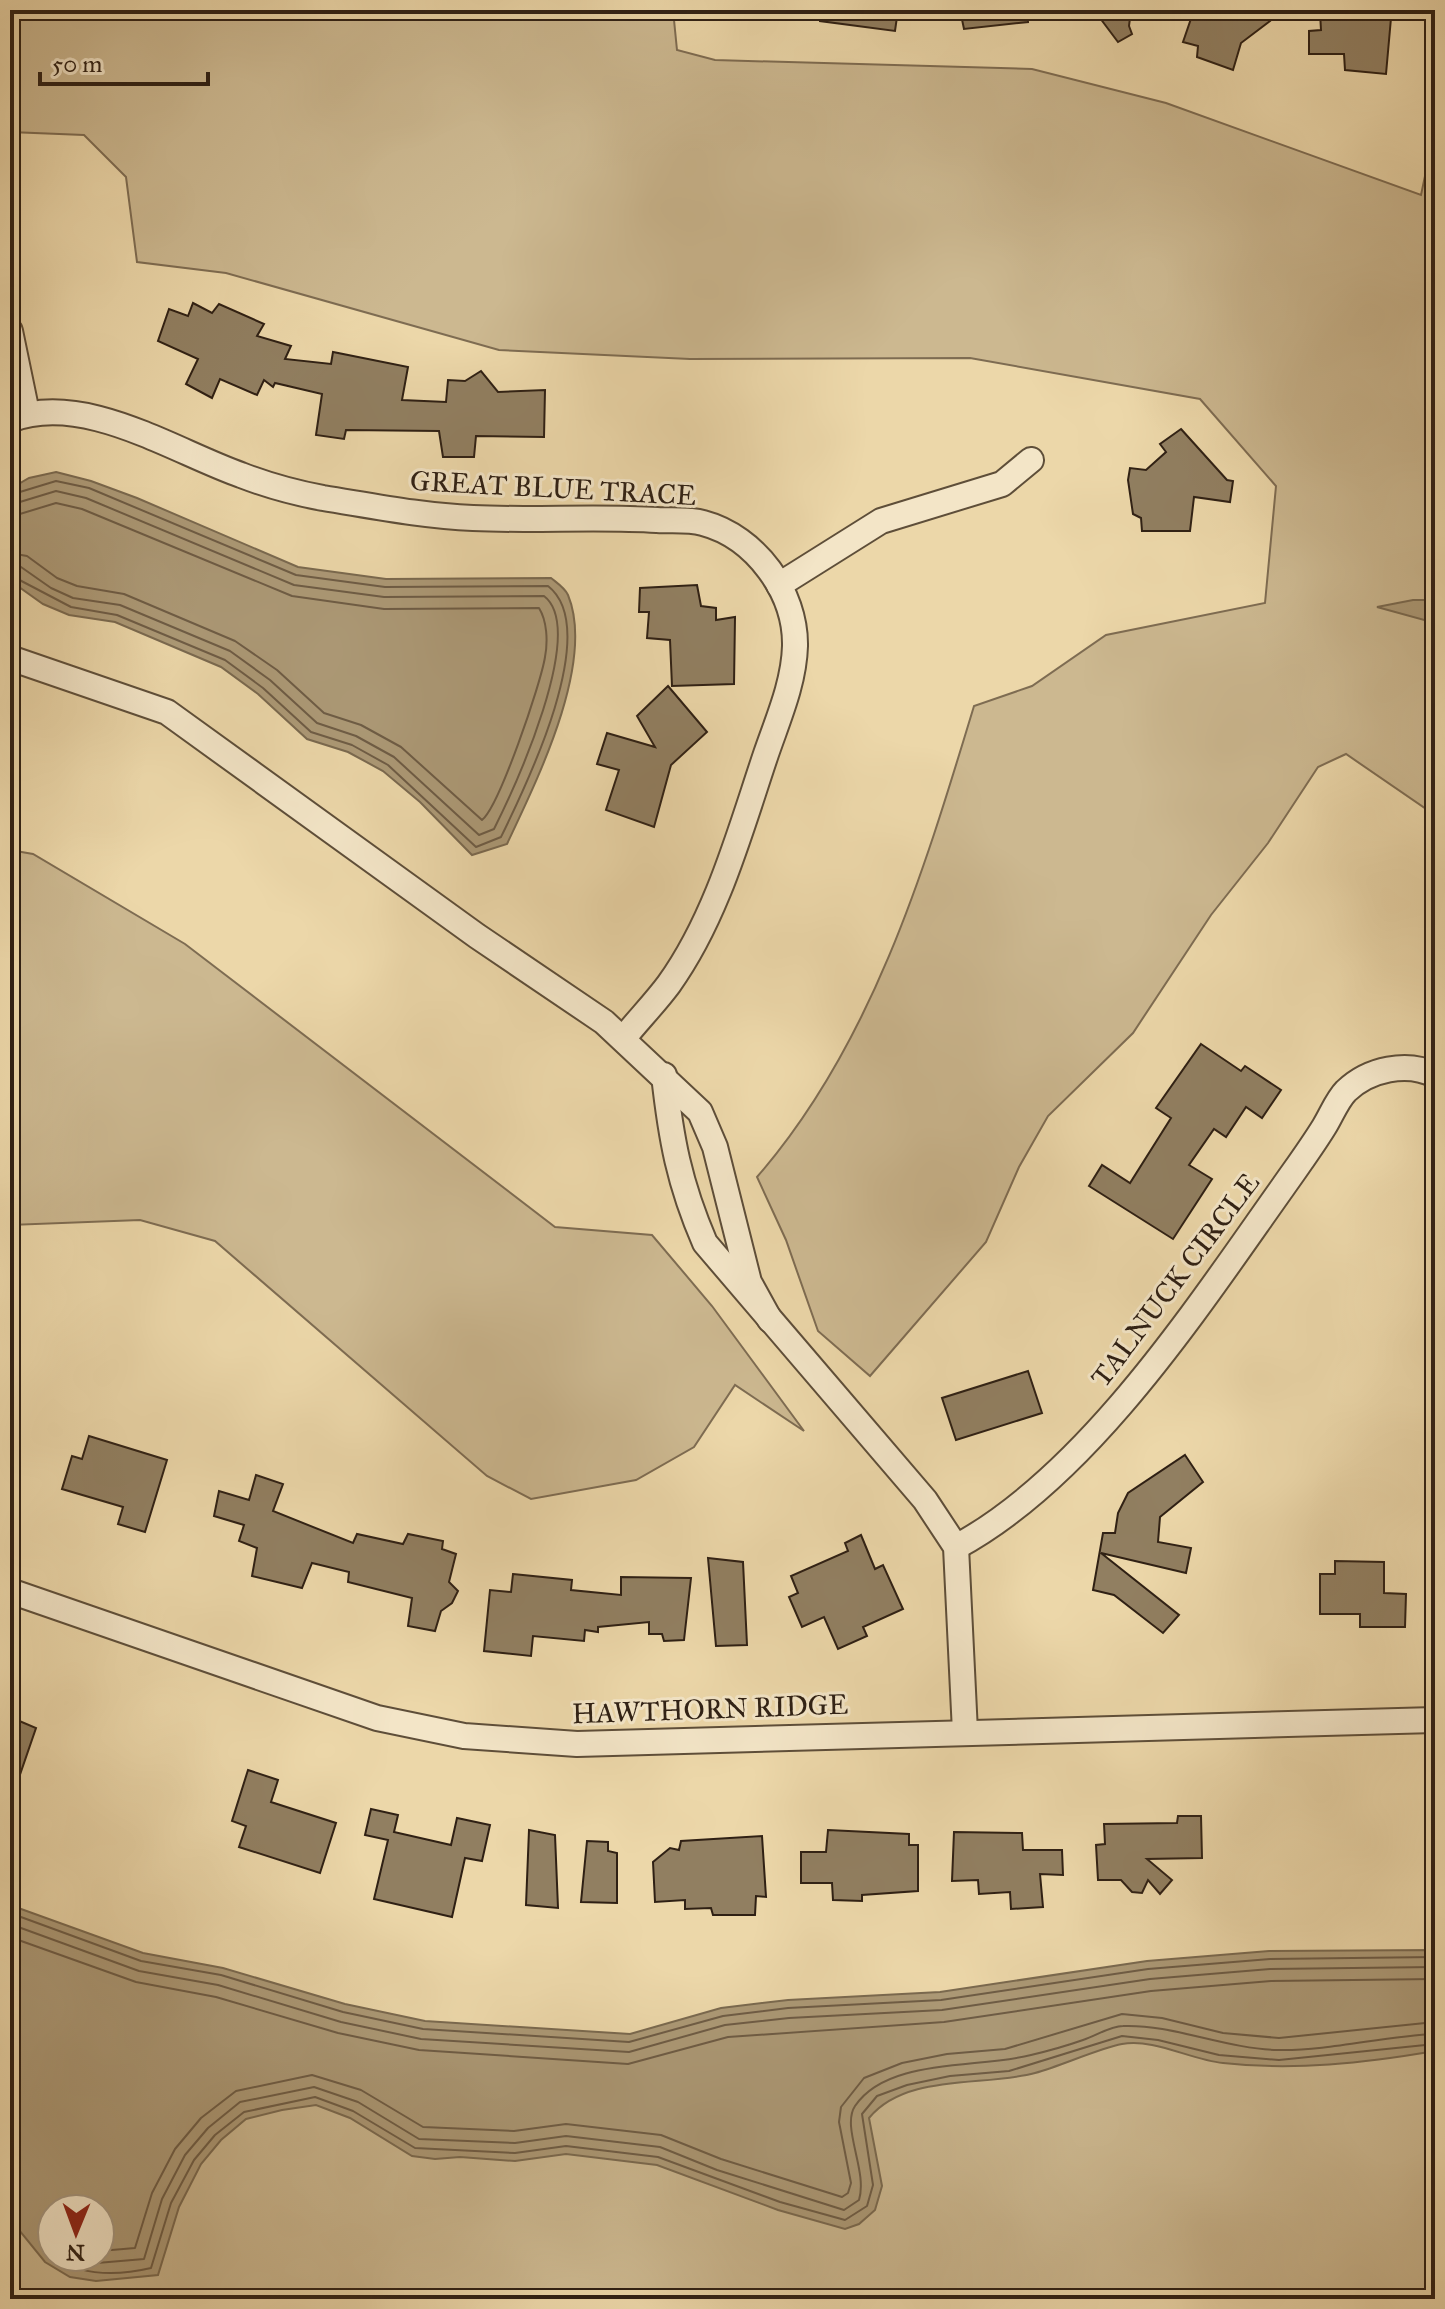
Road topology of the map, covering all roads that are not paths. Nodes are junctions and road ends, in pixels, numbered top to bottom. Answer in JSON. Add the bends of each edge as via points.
{"nodes":[{"id":1,"x":10,"y":331,"type":"edge"},
{"id":2,"x":18,"y":417,"type":"edge"},
{"id":3,"x":1031,"y":460,"type":"dead end"},
{"id":4,"x":779,"y":585,"type":"junction"},
{"id":5,"x":10,"y":658,"type":"edge"},
{"id":6,"x":623,"y":1039,"type":"junction"},
{"id":7,"x":664,"y":1075,"type":"junction"},
{"id":8,"x":1435,"y":1075,"type":"edge"},
{"id":9,"x":770,"y":1320,"type":"junction"},
{"id":10,"x":956,"y":1547,"type":"junction"},
{"id":11,"x":10,"y":1591,"type":"edge"},
{"id":12,"x":1435,"y":1720,"type":"edge"},
{"id":13,"x":965,"y":1732,"type":"junction"}],
"edges":[{"from":1,"to":2,"type":"street"},
{"from":2,"to":4,"type":"street","name":"GREAT BLUE TRACE","via":[[64,413],[117,424],[242,476],[317,497],[403,511],[474,518],[703,523],[738,540],[770,569]]},
{"from":3,"to":4,"type":"street","via":[[1002,484],[881,521]]},
{"from":4,"to":6,"type":"street","name":"GREAT BLUE TRACE","via":[[795,644],[791,680],[744,820],[698,936],[669,984]]},
{"from":5,"to":6,"type":"street","via":[[167,712]]},
{"from":6,"to":7,"type":"street"},
{"from":7,"to":9,"type":"street","via":[[700,1112],[715,1147],[749,1282]]},
{"from":7,"to":9,"type":"street","via":[[683,1192],[705,1243]]},
{"from":8,"to":10,"type":"street","name":"TALNUCK CIRCLE","via":[[1419,1067],[1377,1071],[1346,1092],[1212,1287],[1082,1449],[1030,1497]]},
{"from":9,"to":10,"type":"street","via":[[925,1500]]},
{"from":10,"to":13,"type":"street"},
{"from":11,"to":13,"type":"street","name":"HAWTHORN RIDGE","via":[[377,1718],[464,1736],[577,1744]]},
{"from":12,"to":13,"type":"street","name":"HAWTHORN RIDGE"}]}
